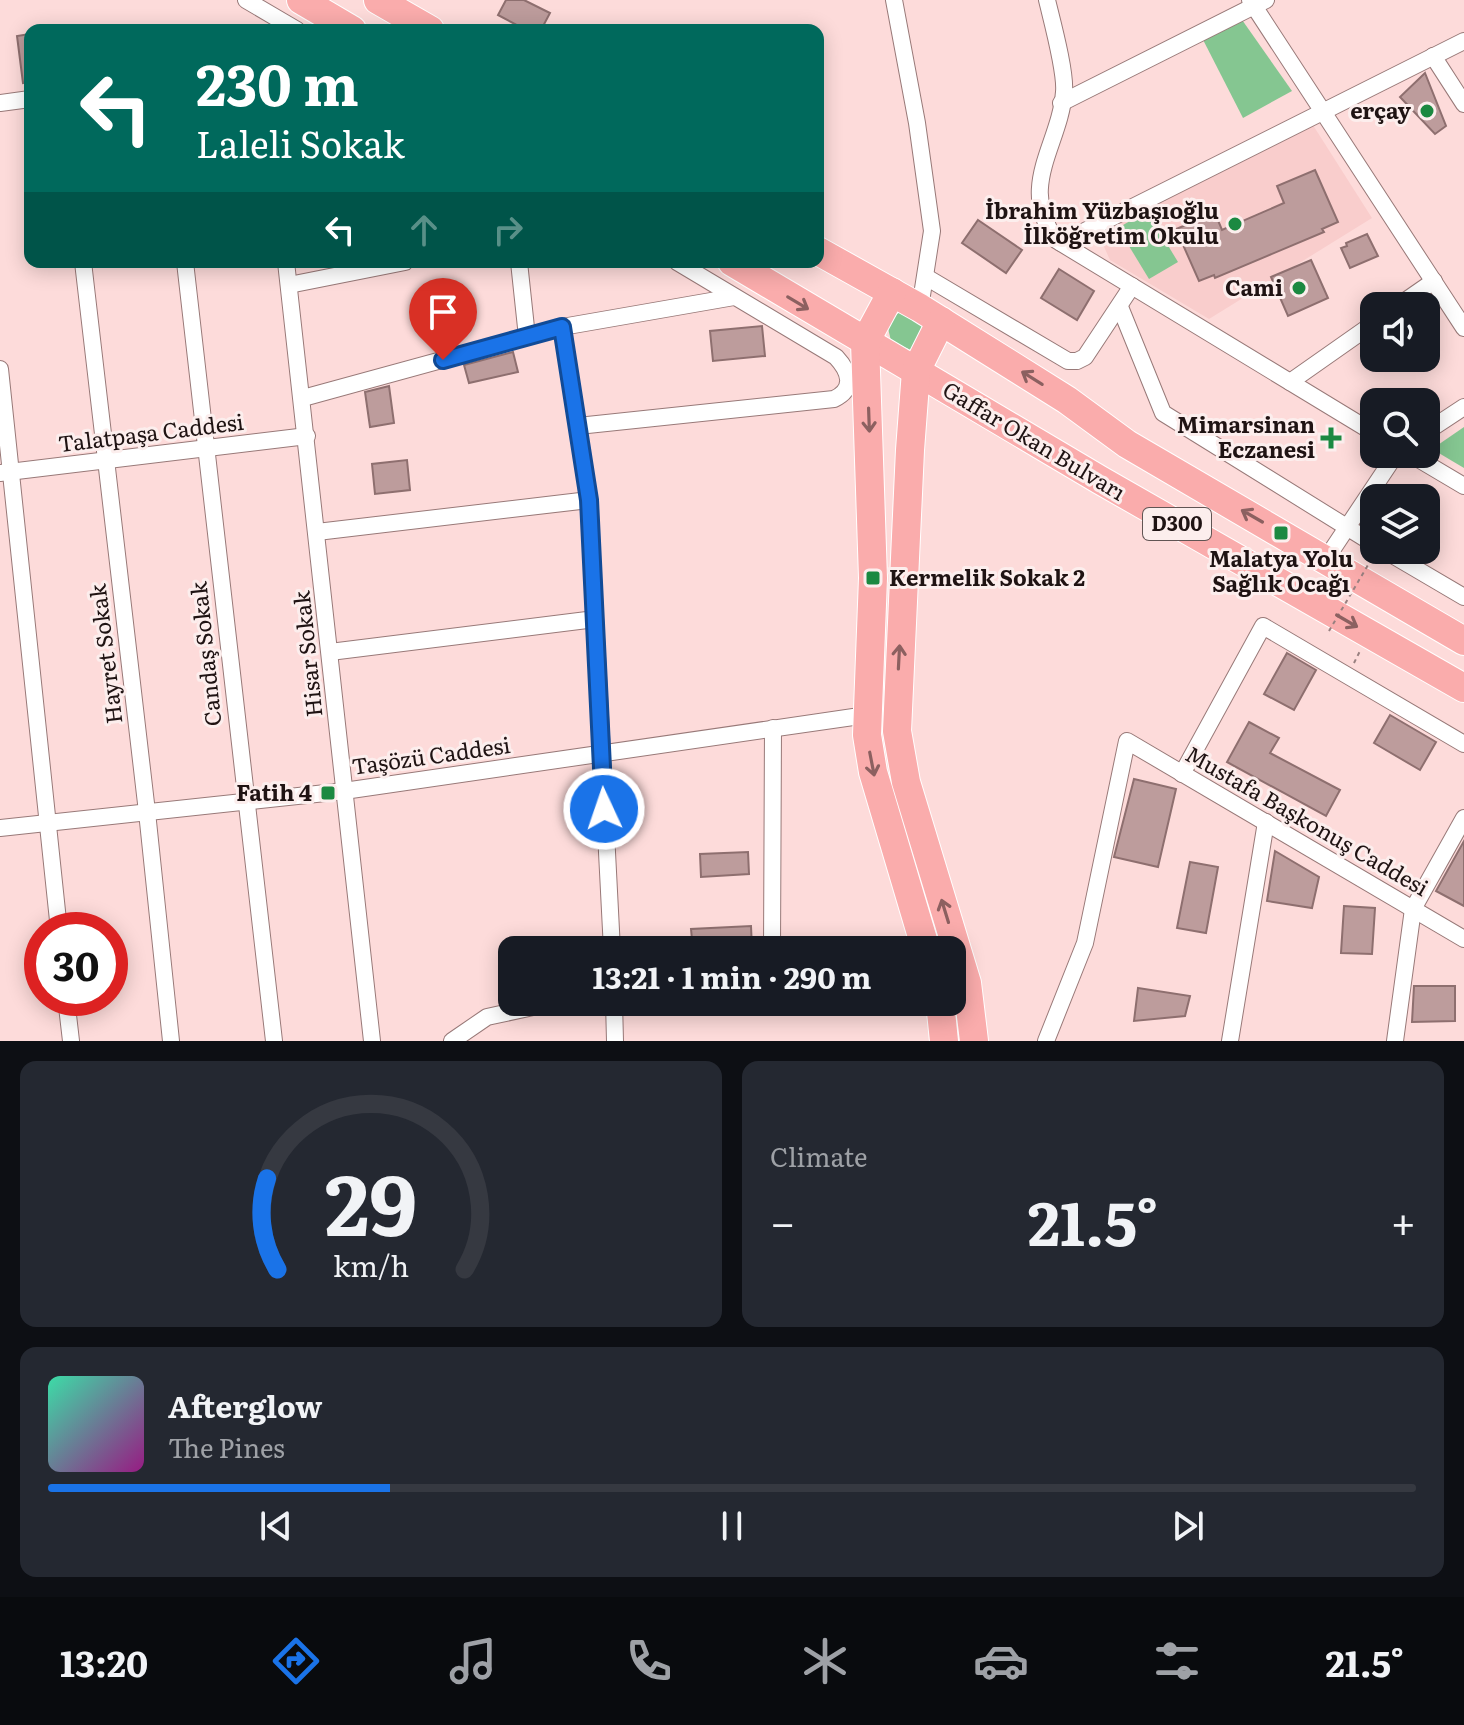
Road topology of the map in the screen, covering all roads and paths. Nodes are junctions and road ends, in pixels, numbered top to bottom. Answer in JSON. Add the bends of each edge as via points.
{"nodes":[{"id":1,"x":246,"y":0,"type":"edge"},
{"id":2,"x":378,"y":0,"type":"edge"},
{"id":3,"x":894,"y":0,"type":"edge"},
{"id":4,"x":1047,"y":0,"type":"edge"},
{"id":5,"x":1257,"y":2,"type":"edge"},
{"id":6,"x":298,"y":18,"type":"edge"},
{"id":7,"x":325,"y":24,"type":"edge"},
{"id":8,"x":420,"y":24,"type":"edge"},
{"id":9,"x":1464,"y":41,"type":"edge"},
{"id":10,"x":1433,"y":56,"type":"junction"},
{"id":11,"x":0,"y":92,"type":"edge"},
{"id":12,"x":24,"y":100,"type":"edge"},
{"id":13,"x":0,"y":103,"type":"edge"},
{"id":14,"x":1061,"y":103,"type":"junction"},
{"id":15,"x":1464,"y":104,"type":"edge"},
{"id":16,"x":1322,"y":111,"type":"junction"},
{"id":17,"x":1061,"y":243,"type":"junction"},
{"id":18,"x":824,"y":254,"type":"edge"},
{"id":19,"x":84,"y":268,"type":"edge"},
{"id":20,"x":186,"y":268,"type":"edge"},
{"id":21,"x":287,"y":268,"type":"edge"},
{"id":22,"x":375,"y":268,"type":"edge"},
{"id":23,"x":520,"y":268,"type":"edge"},
{"id":24,"x":687,"y":268,"type":"edge"},
{"id":25,"x":742,"y":268,"type":"edge"},
{"id":26,"x":926,"y":277,"type":"junction"},
{"id":27,"x":1434,"y":281,"type":"junction"},
{"id":28,"x":289,"y":285,"type":"junction"},
{"id":29,"x":1132,"y":286,"type":"junction"},
{"id":30,"x":892,"y":292,"type":"junction"},
{"id":31,"x":1418,"y":292,"type":"edge"},
{"id":32,"x":734,"y":297,"type":"junction"},
{"id":33,"x":1120,"y":307,"type":"junction"},
{"id":34,"x":930,"y":315,"type":"junction"},
{"id":35,"x":562,"y":327,"type":"junction"},
{"id":36,"x":1464,"y":328,"type":"edge"},
{"id":37,"x":1360,"y":333,"type":"edge"},
{"id":38,"x":527,"y":337,"type":"junction"},
{"id":39,"x":865,"y":342,"type":"junction"},
{"id":40,"x":0,"y":369,"type":"edge"},
{"id":41,"x":916,"y":371,"type":"junction"},
{"id":42,"x":1290,"y":382,"type":"junction"},
{"id":43,"x":303,"y":398,"type":"junction"},
{"id":44,"x":1464,"y":407,"type":"edge"},
{"id":45,"x":1440,"y":423,"type":"edge"},
{"id":46,"x":1360,"y":424,"type":"edge"},
{"id":47,"x":578,"y":426,"type":"junction"},
{"id":48,"x":307,"y":436,"type":"junction"},
{"id":49,"x":205,"y":449,"type":"junction"},
{"id":50,"x":106,"y":461,"type":"junction"},
{"id":51,"x":1387,"y":468,"type":"edge"},
{"id":52,"x":1434,"y":468,"type":"edge"},
{"id":53,"x":6,"y":472,"type":"edge"},
{"id":54,"x":1464,"y":486,"type":"edge"},
{"id":55,"x":589,"y":500,"type":"junction"},
{"id":56,"x":1346,"y":528,"type":"junction"},
{"id":57,"x":317,"y":532,"type":"junction"},
{"id":58,"x":1360,"y":536,"type":"edge"},
{"id":59,"x":1326,"y":559,"type":"junction"},
{"id":60,"x":1408,"y":564,"type":"edge"},
{"id":61,"x":1368,"y":565,"type":"dead end"},
{"id":62,"x":1464,"y":597,"type":"edge"},
{"id":63,"x":595,"y":619,"type":"junction"},
{"id":64,"x":1329,"y":631,"type":"dead end"},
{"id":65,"x":1370,"y":634,"type":"junction"},
{"id":66,"x":1464,"y":641,"type":"edge"},
{"id":67,"x":330,"y":652,"type":"junction"},
{"id":68,"x":1347,"y":675,"type":"junction"},
{"id":69,"x":1464,"y":688,"type":"edge"},
{"id":70,"x":867,"y":715,"type":"junction"},
{"id":71,"x":773,"y":728,"type":"junction"},
{"id":72,"x":1464,"y":744,"type":"edge"},
{"id":73,"x":601,"y":752,"type":"junction"},
{"id":74,"x":1182,"y":774,"type":"junction"},
{"id":75,"x":344,"y":791,"type":"junction"},
{"id":76,"x":245,"y":801,"type":"junction"},
{"id":77,"x":147,"y":812,"type":"junction"},
{"id":78,"x":1464,"y":818,"type":"edge"},
{"id":79,"x":48,"y":822,"type":"junction"},
{"id":80,"x":1266,"y":822,"type":"junction"},
{"id":81,"x":0,"y":828,"type":"edge"},
{"id":82,"x":1413,"y":909,"type":"junction"},
{"id":83,"x":57,"y":912,"type":"edge"},
{"id":84,"x":611,"y":936,"type":"edge"},
{"id":85,"x":772,"y":936,"type":"edge"},
{"id":86,"x":922,"y":936,"type":"edge"},
{"id":87,"x":1464,"y":939,"type":"edge"},
{"id":88,"x":498,"y":1015,"type":"edge"},
{"id":89,"x":68,"y":1016,"type":"edge"},
{"id":90,"x":614,"y":1016,"type":"edge"},
{"id":91,"x":941,"y":1016,"type":"edge"},
{"id":92,"x":71,"y":1041,"type":"edge"},
{"id":93,"x":171,"y":1041,"type":"edge"},
{"id":94,"x":274,"y":1041,"type":"edge"},
{"id":95,"x":372,"y":1041,"type":"edge"},
{"id":96,"x":452,"y":1041,"type":"edge"},
{"id":97,"x":615,"y":1041,"type":"edge"},
{"id":98,"x":944,"y":1041,"type":"edge"},
{"id":99,"x":974,"y":1041,"type":"edge"},
{"id":100,"x":1046,"y":1041,"type":"edge"},
{"id":101,"x":1230,"y":1041,"type":"edge"},
{"id":102,"x":1395,"y":1041,"type":"edge"}],
"edges":[{"from":1,"to":6,"type":"street"},
{"from":2,"to":8,"type":"highway"},
{"from":3,"to":26,"type":"street","via":[[932,231]]},
{"from":4,"to":14,"type":"street","via":[[1064,91]]},
{"from":5,"to":14,"type":"street"},
{"from":5,"to":16,"type":"street"},
{"from":6,"to":7,"type":"highway"},
{"from":9,"to":10,"type":"street"},
{"from":10,"to":15,"type":"street"},
{"from":10,"to":16,"type":"street"},
{"from":11,"to":13,"type":"street"},
{"from":12,"to":13,"type":"street"},
{"from":14,"to":17,"type":"street","via":[[1040,197],[1047,225]]},
{"from":16,"to":17,"type":"street"},
{"from":16,"to":27,"type":"street"},
{"from":17,"to":29,"type":"street"},
{"from":18,"to":30,"type":"highway","name":"Gaffar Okan Bulvarı","number":"D300"},
{"from":19,"to":50,"type":"street","name":"Hayret Sokak"},
{"from":20,"to":49,"type":"street","name":"Candaş Sokak"},
{"from":21,"to":28,"type":"street","name":"Hisar Sokak"},
{"from":22,"to":28,"type":"street"},
{"from":23,"to":38,"type":"street"},
{"from":24,"to":32,"type":"street"},
{"from":25,"to":39,"type":"highway","name":"Gaffar Okan Bulvarı","number":"D300","one_way":true},
{"from":26,"to":33,"type":"street","via":[[1068,361],[1085,357]]},
{"from":26,"to":34,"type":"street"},
{"from":27,"to":31,"type":"street"},
{"from":27,"to":36,"type":"street"},
{"from":28,"to":43,"type":"street","name":"Hisar Sokak"},
{"from":29,"to":33,"type":"street"},
{"from":29,"to":42,"type":"street"},
{"from":30,"to":34,"type":"highway","name":"Gaffar Okan Bulvarı","number":"D300"},
{"from":30,"to":39,"type":"highway"},
{"from":32,"to":35,"type":"street"},
{"from":32,"to":47,"type":"street","via":[[836,357],[849,378],[843,395]]},
{"from":33,"to":56,"type":"street","via":[[1163,413]]},
{"from":34,"to":41,"type":"highway"},
{"from":59,"to":34,"type":"highway","name":"Gaffar Okan Bulvarı","number":"D300","one_way":true,"via":[[1127,444]]},
{"from":35,"to":38,"type":"street"},
{"from":35,"to":47,"type":"street"},
{"from":37,"to":42,"type":"street"},
{"from":38,"to":43,"type":"street"},
{"from":39,"to":41,"type":"highway","name":"Gaffar Okan Bulvarı","number":"D300"},
{"from":39,"to":70,"type":"highway","one_way":true,"via":[[873,578]]},
{"from":40,"to":53,"type":"street"},
{"from":41,"to":65,"type":"highway","name":"Gaffar Okan Bulvarı","number":"D300","one_way":true},
{"from":99,"to":41,"type":"highway","one_way":true,"via":[[967,983],[906,782],[897,731]]},
{"from":42,"to":46,"type":"street"},
{"from":43,"to":48,"type":"street","name":"Hisar Sokak"},
{"from":44,"to":45,"type":"street"},
{"from":47,"to":55,"type":"street"},
{"from":48,"to":49,"type":"street","name":"Talatpaşa Caddesi"},
{"from":48,"to":57,"type":"street","name":"Hisar Sokak"},
{"from":49,"to":50,"type":"street","name":"Talatpaşa Caddesi"},
{"from":49,"to":76,"type":"street","name":"Candaş Sokak"},
{"from":50,"to":53,"type":"street","name":"Talatpaşa Caddesi"},
{"from":50,"to":77,"type":"street","name":"Hayret Sokak"},
{"from":51,"to":56,"type":"street"},
{"from":52,"to":54,"type":"street"},
{"from":53,"to":79,"type":"street"},
{"from":55,"to":57,"type":"street"},
{"from":55,"to":63,"type":"street"},
{"from":56,"to":58,"type":"street"},
{"from":56,"to":59,"type":"street"},
{"from":57,"to":67,"type":"street","name":"Hisar Sokak"},
{"from":59,"to":66,"type":"highway","name":"Gaffar Okan Bulvarı","number":"D300"},
{"from":60,"to":62,"type":"street"},
{"from":61,"to":64,"type":"path","bridge":true},
{"from":63,"to":67,"type":"street"},
{"from":63,"to":73,"type":"street"},
{"from":65,"to":68,"type":"path"},
{"from":65,"to":69,"type":"highway","name":"Gaffar Okan Bulvarı","number":"D300"},
{"from":67,"to":75,"type":"street","name":"Hisar Sokak"},
{"from":68,"to":72,"type":"street"},
{"from":68,"to":74,"type":"street","via":[[1263,626]]},
{"from":70,"to":71,"type":"street","name":"Taşözü Caddesi"},
{"from":70,"to":86,"type":"highway","one_way":true,"via":[[873,772]]},
{"from":71,"to":73,"type":"street","name":"Taşözü Caddesi"},
{"from":71,"to":85,"type":"street"},
{"from":73,"to":75,"type":"street","name":"Taşözü Caddesi"},
{"from":73,"to":84,"type":"street"},
{"from":74,"to":80,"type":"street","name":"Mustafa Başkonuş Caddesi"},
{"from":74,"to":100,"type":"street","name":"Mustafa Başkonuş Caddesi","via":[[1127,741],[1085,943]]},
{"from":75,"to":76,"type":"street","name":"Taşözü Caddesi"},
{"from":75,"to":95,"type":"street","name":"Hisar Sokak"},
{"from":76,"to":77,"type":"street","name":"Taşözü Caddesi"},
{"from":76,"to":94,"type":"street","name":"Candaş Sokak"},
{"from":77,"to":79,"type":"street","name":"Taşözü Caddesi"},
{"from":77,"to":93,"type":"street","name":"Hayret Sokak"},
{"from":78,"to":82,"type":"street"},
{"from":79,"to":81,"type":"street","name":"Taşözü Caddesi"},
{"from":79,"to":83,"type":"street"},
{"from":80,"to":82,"type":"street","name":"Mustafa Başkonuş Caddesi"},
{"from":80,"to":101,"type":"street"},
{"from":82,"to":87,"type":"street","name":"Mustafa Başkonuş Caddesi"},
{"from":82,"to":102,"type":"street"},
{"from":88,"to":96,"type":"street"},
{"from":89,"to":92,"type":"street"},
{"from":90,"to":97,"type":"street"},
{"from":91,"to":98,"type":"highway"}]}
